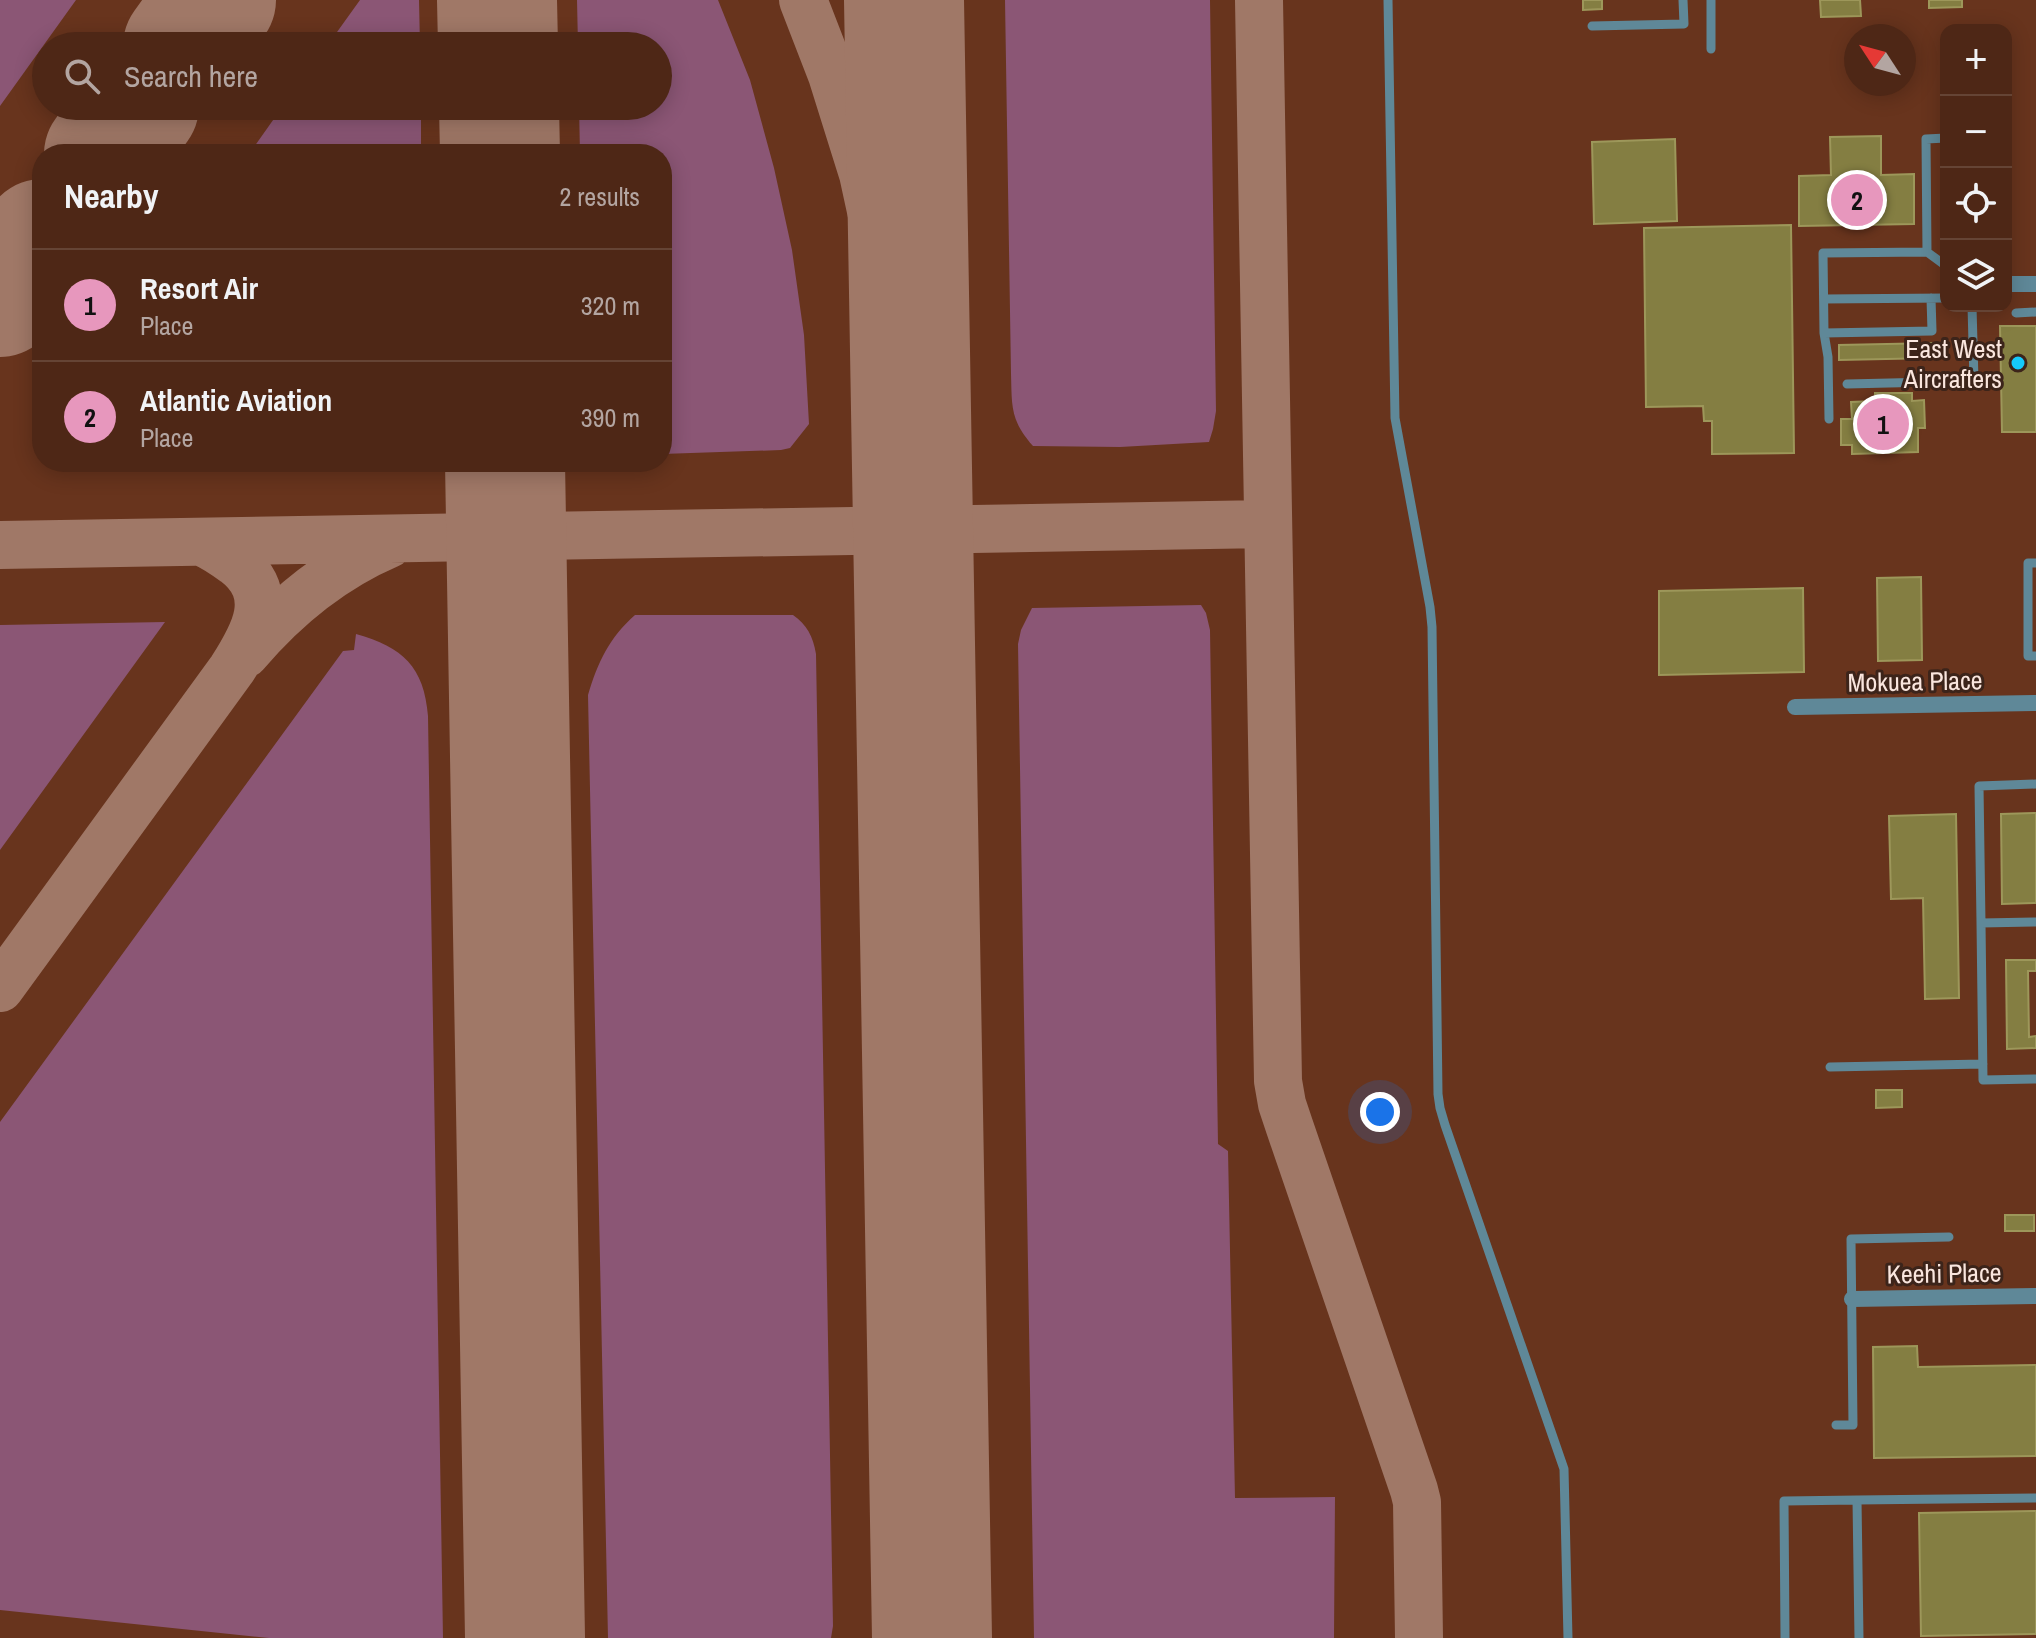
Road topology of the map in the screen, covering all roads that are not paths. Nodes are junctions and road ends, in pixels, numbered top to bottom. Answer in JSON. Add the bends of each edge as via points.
{"nodes":[{"id":1,"x":1388,"y":0,"type":"edge"},
{"id":2,"x":1683,"y":0,"type":"edge"},
{"id":3,"x":1711,"y":0,"type":"edge"},
{"id":4,"x":1592,"y":26,"type":"dead end"},
{"id":5,"x":1711,"y":49,"type":"dead end"},
{"id":6,"x":1940,"y":138,"type":"edge"},
{"id":7,"x":1927,"y":252,"type":"junction"},
{"id":8,"x":1940,"y":262,"type":"edge"},
{"id":9,"x":2012,"y":284,"type":"edge"},
{"id":10,"x":2036,"y":284,"type":"edge"},
{"id":11,"x":1931,"y":298,"type":"junction"},
{"id":12,"x":1940,"y":298,"type":"edge"},
{"id":13,"x":1824,"y":299,"type":"junction"},
{"id":14,"x":1972,"y":312,"type":"edge"},
{"id":15,"x":2036,"y":312,"type":"edge"},
{"id":16,"x":2016,"y":313,"type":"dead end"},
{"id":17,"x":1824,"y":333,"type":"junction"},
{"id":18,"x":1847,"y":384,"type":"dead end"},
{"id":19,"x":1829,"y":419,"type":"dead end"},
{"id":20,"x":2036,"y":563,"type":"edge"},
{"id":21,"x":2036,"y":656,"type":"edge"},
{"id":22,"x":2036,"y":703,"type":"edge"},
{"id":23,"x":1795,"y":707,"type":"dead end"},
{"id":24,"x":2036,"y":784,"type":"edge"},
{"id":25,"x":2036,"y":922,"type":"edge"},
{"id":26,"x":1981,"y":923,"type":"junction"},
{"id":27,"x":1983,"y":1064,"type":"junction"},
{"id":28,"x":1830,"y":1067,"type":"dead end"},
{"id":29,"x":2036,"y":1079,"type":"edge"},
{"id":30,"x":1949,"y":1237,"type":"dead end"},
{"id":31,"x":2036,"y":1296,"type":"edge"},
{"id":32,"x":1852,"y":1299,"type":"junction"},
{"id":33,"x":1836,"y":1425,"type":"dead end"},
{"id":34,"x":2036,"y":1498,"type":"edge"},
{"id":35,"x":1857,"y":1500,"type":"junction"},
{"id":36,"x":1568,"y":1638,"type":"edge"},
{"id":37,"x":1785,"y":1638,"type":"edge"},
{"id":38,"x":1859,"y":1638,"type":"edge"}],
"edges":[{"from":1,"to":36,"type":"lane","via":[[1395,418],[1432,627],[1438,1094],[1564,1469]]},
{"from":2,"to":4,"type":"lane","via":[[1684,24]]},
{"from":3,"to":5,"type":"lane"},
{"from":6,"to":7,"type":"lane","via":[[1926,139]]},
{"from":7,"to":8,"type":"lane"},
{"from":7,"to":13,"type":"lane","via":[[1823,253]]},
{"from":9,"to":10,"type":"street"},
{"from":11,"to":12,"type":"lane"},
{"from":11,"to":13,"type":"lane"},
{"from":11,"to":17,"type":"lane","via":[[1932,331]]},
{"from":13,"to":17,"type":"lane"},
{"from":14,"to":18,"type":"lane","via":[[1974,381]]},
{"from":15,"to":16,"type":"lane"},
{"from":17,"to":19,"type":"lane"},
{"from":20,"to":21,"type":"lane","via":[[2028,563],[2028,656]]},
{"from":22,"to":23,"type":"street","name":"Mokuea Place"},
{"from":24,"to":26,"type":"lane","via":[[1979,786]]},
{"from":25,"to":26,"type":"lane"},
{"from":26,"to":27,"type":"lane"},
{"from":27,"to":28,"type":"lane"},
{"from":27,"to":29,"type":"lane","via":[[1983,1080]]},
{"from":30,"to":32,"type":"lane","via":[[1851,1239]]},
{"from":31,"to":32,"type":"street","name":"Keehi Place"},
{"from":32,"to":33,"type":"lane","via":[[1853,1425]]},
{"from":34,"to":35,"type":"lane"},
{"from":35,"to":37,"type":"lane","via":[[1784,1501]]},
{"from":35,"to":38,"type":"lane"}]}
